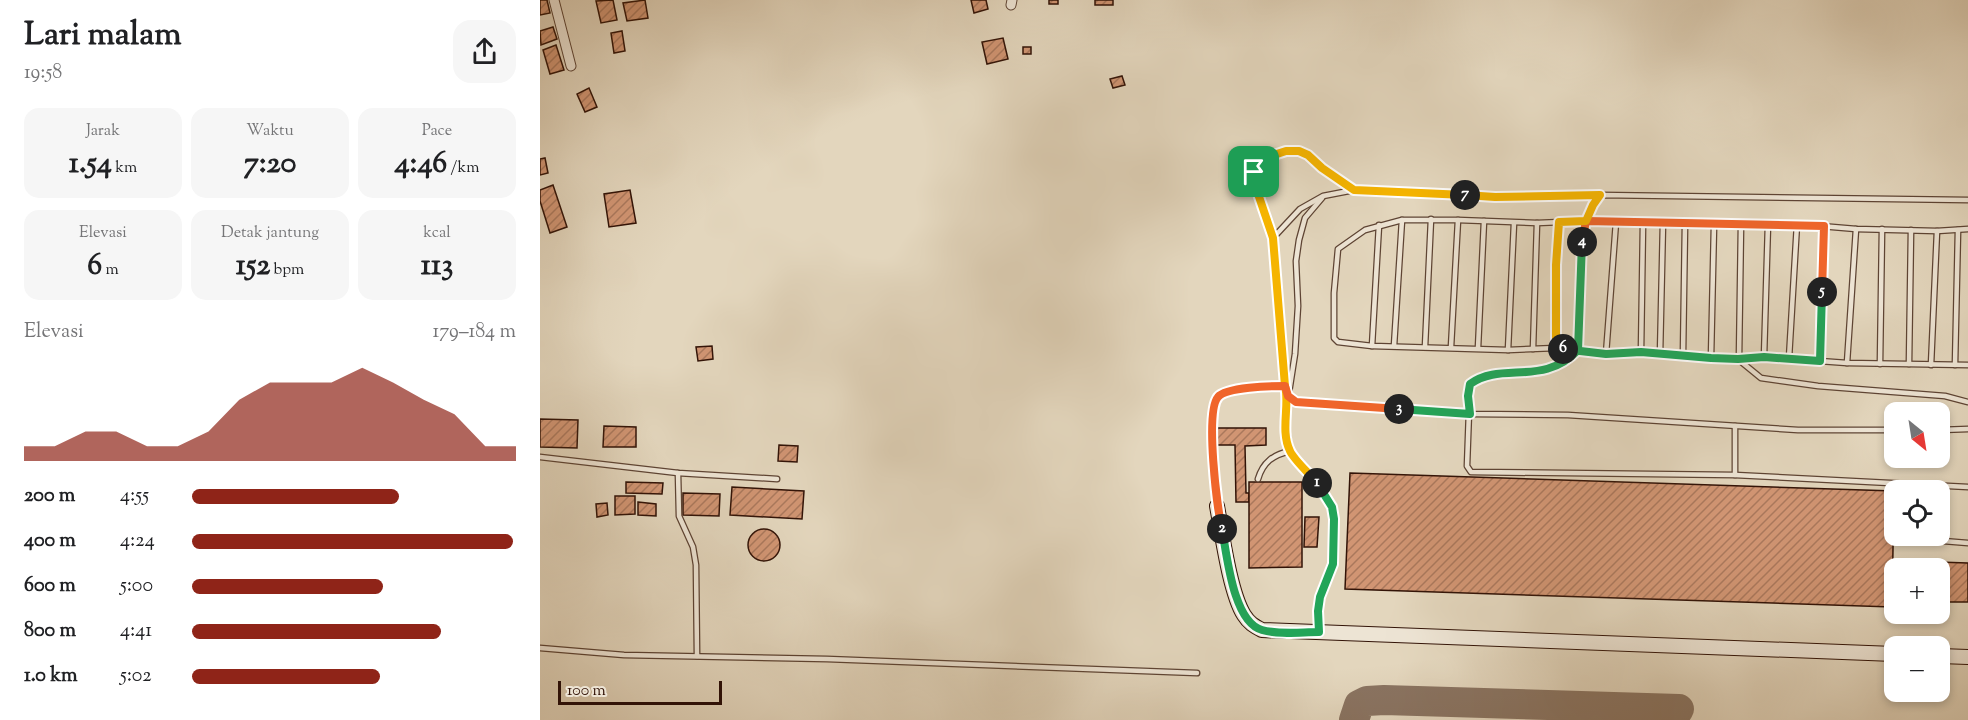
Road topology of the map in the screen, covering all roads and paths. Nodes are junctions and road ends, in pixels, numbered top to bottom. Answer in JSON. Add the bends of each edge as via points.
{"nodes":[{"id":1,"x":554,"y":0,"type":"edge"},
{"id":2,"x":571,"y":66,"type":"dead end"},
{"id":3,"x":1354,"y":190,"type":"junction"},
{"id":4,"x":1600,"y":195,"type":"junction"},
{"id":5,"x":1323,"y":196,"type":"junction"},
{"id":6,"x":1968,"y":200,"type":"edge"},
{"id":7,"x":1431,"y":219,"type":"junction"},
{"id":8,"x":1402,"y":220,"type":"junction"},
{"id":9,"x":1458,"y":220,"type":"junction"},
{"id":10,"x":1484,"y":221,"type":"junction"},
{"id":11,"x":1586,"y":221,"type":"junction"},
{"id":12,"x":1559,"y":222,"type":"junction"},
{"id":13,"x":1616,"y":222,"type":"junction"},
{"id":14,"x":1663,"y":222,"type":"junction"},
{"id":15,"x":1514,"y":223,"type":"junction"},
{"id":16,"x":1538,"y":223,"type":"junction"},
{"id":17,"x":1643,"y":223,"type":"junction"},
{"id":18,"x":1685,"y":224,"type":"junction"},
{"id":19,"x":1741,"y":224,"type":"junction"},
{"id":20,"x":1768,"y":224,"type":"junction"},
{"id":21,"x":1797,"y":224,"type":"junction"},
{"id":22,"x":1379,"y":225,"type":"junction"},
{"id":23,"x":1714,"y":225,"type":"junction"},
{"id":24,"x":1824,"y":226,"type":"junction"},
{"id":25,"x":1856,"y":229,"type":"junction"},
{"id":26,"x":1882,"y":229,"type":"junction"},
{"id":27,"x":1968,"y":229,"type":"edge"},
{"id":28,"x":1911,"y":230,"type":"junction"},
{"id":29,"x":1958,"y":230,"type":"junction"},
{"id":30,"x":1937,"y":231,"type":"junction"},
{"id":31,"x":1273,"y":238,"type":"junction"},
{"id":32,"x":1372,"y":346,"type":"junction"},
{"id":33,"x":1394,"y":346,"type":"junction"},
{"id":34,"x":1425,"y":347,"type":"junction"},
{"id":35,"x":1451,"y":347,"type":"junction"},
{"id":36,"x":1478,"y":348,"type":"junction"},
{"id":37,"x":1556,"y":348,"type":"junction"},
{"id":38,"x":1508,"y":350,"type":"junction"},
{"id":39,"x":1533,"y":350,"type":"junction"},
{"id":40,"x":1578,"y":350,"type":"junction"},
{"id":41,"x":1641,"y":352,"type":"junction"},
{"id":42,"x":1606,"y":354,"type":"junction"},
{"id":43,"x":1660,"y":355,"type":"junction"},
{"id":44,"x":1683,"y":355,"type":"junction"},
{"id":45,"x":1764,"y":357,"type":"junction"},
{"id":46,"x":1711,"y":358,"type":"junction"},
{"id":47,"x":1789,"y":358,"type":"junction"},
{"id":48,"x":1738,"y":359,"type":"junction"},
{"id":49,"x":1820,"y":361,"type":"junction"},
{"id":50,"x":1847,"y":363,"type":"junction"},
{"id":51,"x":1880,"y":364,"type":"junction"},
{"id":52,"x":1909,"y":364,"type":"junction"},
{"id":53,"x":1931,"y":365,"type":"junction"},
{"id":54,"x":1955,"y":365,"type":"junction"},
{"id":55,"x":1968,"y":365,"type":"edge"},
{"id":56,"x":1285,"y":386,"type":"junction"},
{"id":57,"x":1288,"y":396,"type":"junction"},
{"id":58,"x":1968,"y":402,"type":"edge"},
{"id":59,"x":1470,"y":414,"type":"junction"},
{"id":60,"x":1735,"y":426,"type":"junction"},
{"id":61,"x":1968,"y":429,"type":"edge"},
{"id":62,"x":1884,"y":430,"type":"edge"},
{"id":63,"x":1950,"y":430,"type":"edge"},
{"id":64,"x":1290,"y":451,"type":"junction"},
{"id":65,"x":540,"y":457,"type":"edge"},
{"id":66,"x":678,"y":473,"type":"junction"},
{"id":67,"x":1735,"y":475,"type":"junction"},
{"id":68,"x":777,"y":479,"type":"dead end"},
{"id":69,"x":1258,"y":479,"type":"dead end"},
{"id":70,"x":1968,"y":487,"type":"edge"},
{"id":71,"x":1217,"y":506,"type":"joint"},
{"id":72,"x":1950,"y":542,"type":"edge"},
{"id":73,"x":1968,"y":543,"type":"edge"},
{"id":74,"x":1319,"y":632,"type":"junction"},
{"id":75,"x":540,"y":648,"type":"edge"},
{"id":76,"x":1884,"y":654,"type":"edge"},
{"id":77,"x":697,"y":656,"type":"junction"},
{"id":78,"x":1950,"y":656,"type":"edge"},
{"id":79,"x":1968,"y":657,"type":"edge"},
{"id":80,"x":1197,"y":673,"type":"dead end"}],
"edges":[{"from":1,"to":2,"type":"street"},
{"from":3,"to":4,"type":"lane","via":[[1495,197]]},
{"from":3,"to":5,"type":"lane"},
{"from":3,"to":31,"type":"lane","via":[[1299,151],[1268,157],[1254,172],[1254,182]]},
{"from":4,"to":6,"type":"lane"},
{"from":4,"to":11,"type":"lane"},
{"from":5,"to":31,"type":"lane","via":[[1300,209]]},
{"from":5,"to":57,"type":"lane","via":[[1305,218],[1299,240],[1295,354]]},
{"from":7,"to":8,"type":"lane"},
{"from":7,"to":9,"type":"lane"},
{"from":7,"to":34,"type":"lane"},
{"from":8,"to":22,"type":"lane"},
{"from":8,"to":33,"type":"lane"},
{"from":9,"to":10,"type":"lane"},
{"from":9,"to":35,"type":"lane"},
{"from":10,"to":15,"type":"lane"},
{"from":10,"to":36,"type":"lane"},
{"from":11,"to":12,"type":"lane"},
{"from":11,"to":13,"type":"lane"},
{"from":11,"to":40,"type":"lane"},
{"from":12,"to":16,"type":"lane"},
{"from":12,"to":37,"type":"lane"},
{"from":13,"to":17,"type":"lane"},
{"from":13,"to":42,"type":"lane"},
{"from":14,"to":17,"type":"lane"},
{"from":14,"to":18,"type":"lane"},
{"from":14,"to":43,"type":"lane"},
{"from":15,"to":16,"type":"lane"},
{"from":15,"to":38,"type":"lane"},
{"from":16,"to":39,"type":"lane"},
{"from":17,"to":41,"type":"lane"},
{"from":18,"to":23,"type":"lane"},
{"from":18,"to":44,"type":"lane"},
{"from":19,"to":20,"type":"lane"},
{"from":19,"to":23,"type":"lane"},
{"from":19,"to":48,"type":"lane"},
{"from":20,"to":21,"type":"lane"},
{"from":20,"to":45,"type":"lane"},
{"from":21,"to":24,"type":"lane"},
{"from":21,"to":47,"type":"lane"},
{"from":22,"to":32,"type":"lane"},
{"from":22,"to":32,"type":"lane","via":[[1338,249],[1334,293],[1334,338],[1338,342]]},
{"from":23,"to":46,"type":"lane"},
{"from":24,"to":25,"type":"lane"},
{"from":24,"to":49,"type":"lane"},
{"from":25,"to":26,"type":"lane"},
{"from":25,"to":50,"type":"lane"},
{"from":26,"to":28,"type":"lane"},
{"from":26,"to":51,"type":"lane"},
{"from":27,"to":29,"type":"lane"},
{"from":28,"to":30,"type":"lane"},
{"from":28,"to":52,"type":"lane"},
{"from":29,"to":30,"type":"lane"},
{"from":29,"to":54,"type":"lane"},
{"from":30,"to":53,"type":"lane"},
{"from":31,"to":56,"type":"lane"},
{"from":32,"to":33,"type":"lane"},
{"from":33,"to":34,"type":"lane"},
{"from":34,"to":35,"type":"lane"},
{"from":35,"to":36,"type":"lane"},
{"from":36,"to":38,"type":"lane"},
{"from":37,"to":39,"type":"lane"},
{"from":37,"to":40,"type":"lane"},
{"from":38,"to":39,"type":"lane"},
{"from":40,"to":42,"type":"lane"},
{"from":40,"to":59,"type":"lane","via":[[1570,359],[1540,372],[1479,378],[1470,384]]},
{"from":41,"to":42,"type":"lane"},
{"from":41,"to":43,"type":"lane"},
{"from":43,"to":44,"type":"lane"},
{"from":44,"to":46,"type":"lane"},
{"from":45,"to":47,"type":"lane"},
{"from":45,"to":48,"type":"lane"},
{"from":46,"to":48,"type":"lane"},
{"from":47,"to":49,"type":"lane"},
{"from":48,"to":58,"type":"lane","via":[[1761,378],[1945,396]]},
{"from":49,"to":50,"type":"lane"},
{"from":50,"to":51,"type":"lane"},
{"from":51,"to":52,"type":"lane"},
{"from":52,"to":53,"type":"lane"},
{"from":53,"to":54,"type":"lane"},
{"from":54,"to":55,"type":"lane"},
{"from":56,"to":57,"type":"lane"},
{"from":56,"to":71,"type":"lane","via":[[1218,396],[1212,421]]},
{"from":57,"to":59,"type":"lane","via":[[1296,402]]},
{"from":57,"to":64,"type":"lane","via":[[1285,418]]},
{"from":59,"to":60,"type":"lane"},
{"from":59,"to":67,"type":"lane","via":[[1467,466],[1471,471]]},
{"from":60,"to":62,"type":"lane"},
{"from":60,"to":67,"type":"lane"},
{"from":61,"to":63,"type":"lane"},
{"from":64,"to":69,"type":"lane","via":[[1276,454],[1262,468]]},
{"from":64,"to":74,"type":"lane","via":[[1326,495],[1334,519],[1333,564],[1320,597]]},
{"from":65,"to":66,"type":"lane"},
{"from":66,"to":68,"type":"lane"},
{"from":66,"to":77,"type":"lane","via":[[679,516],[696,565]]},
{"from":67,"to":70,"type":"lane"},
{"from":71,"to":74,"type":"street","via":[[1233,582],[1243,614],[1251,625],[1271,631]]},
{"from":72,"to":73,"type":"lane"},
{"from":74,"to":76,"type":"street"},
{"from":75,"to":77,"type":"lane"},
{"from":77,"to":80,"type":"lane"},
{"from":78,"to":79,"type":"street"}]}
